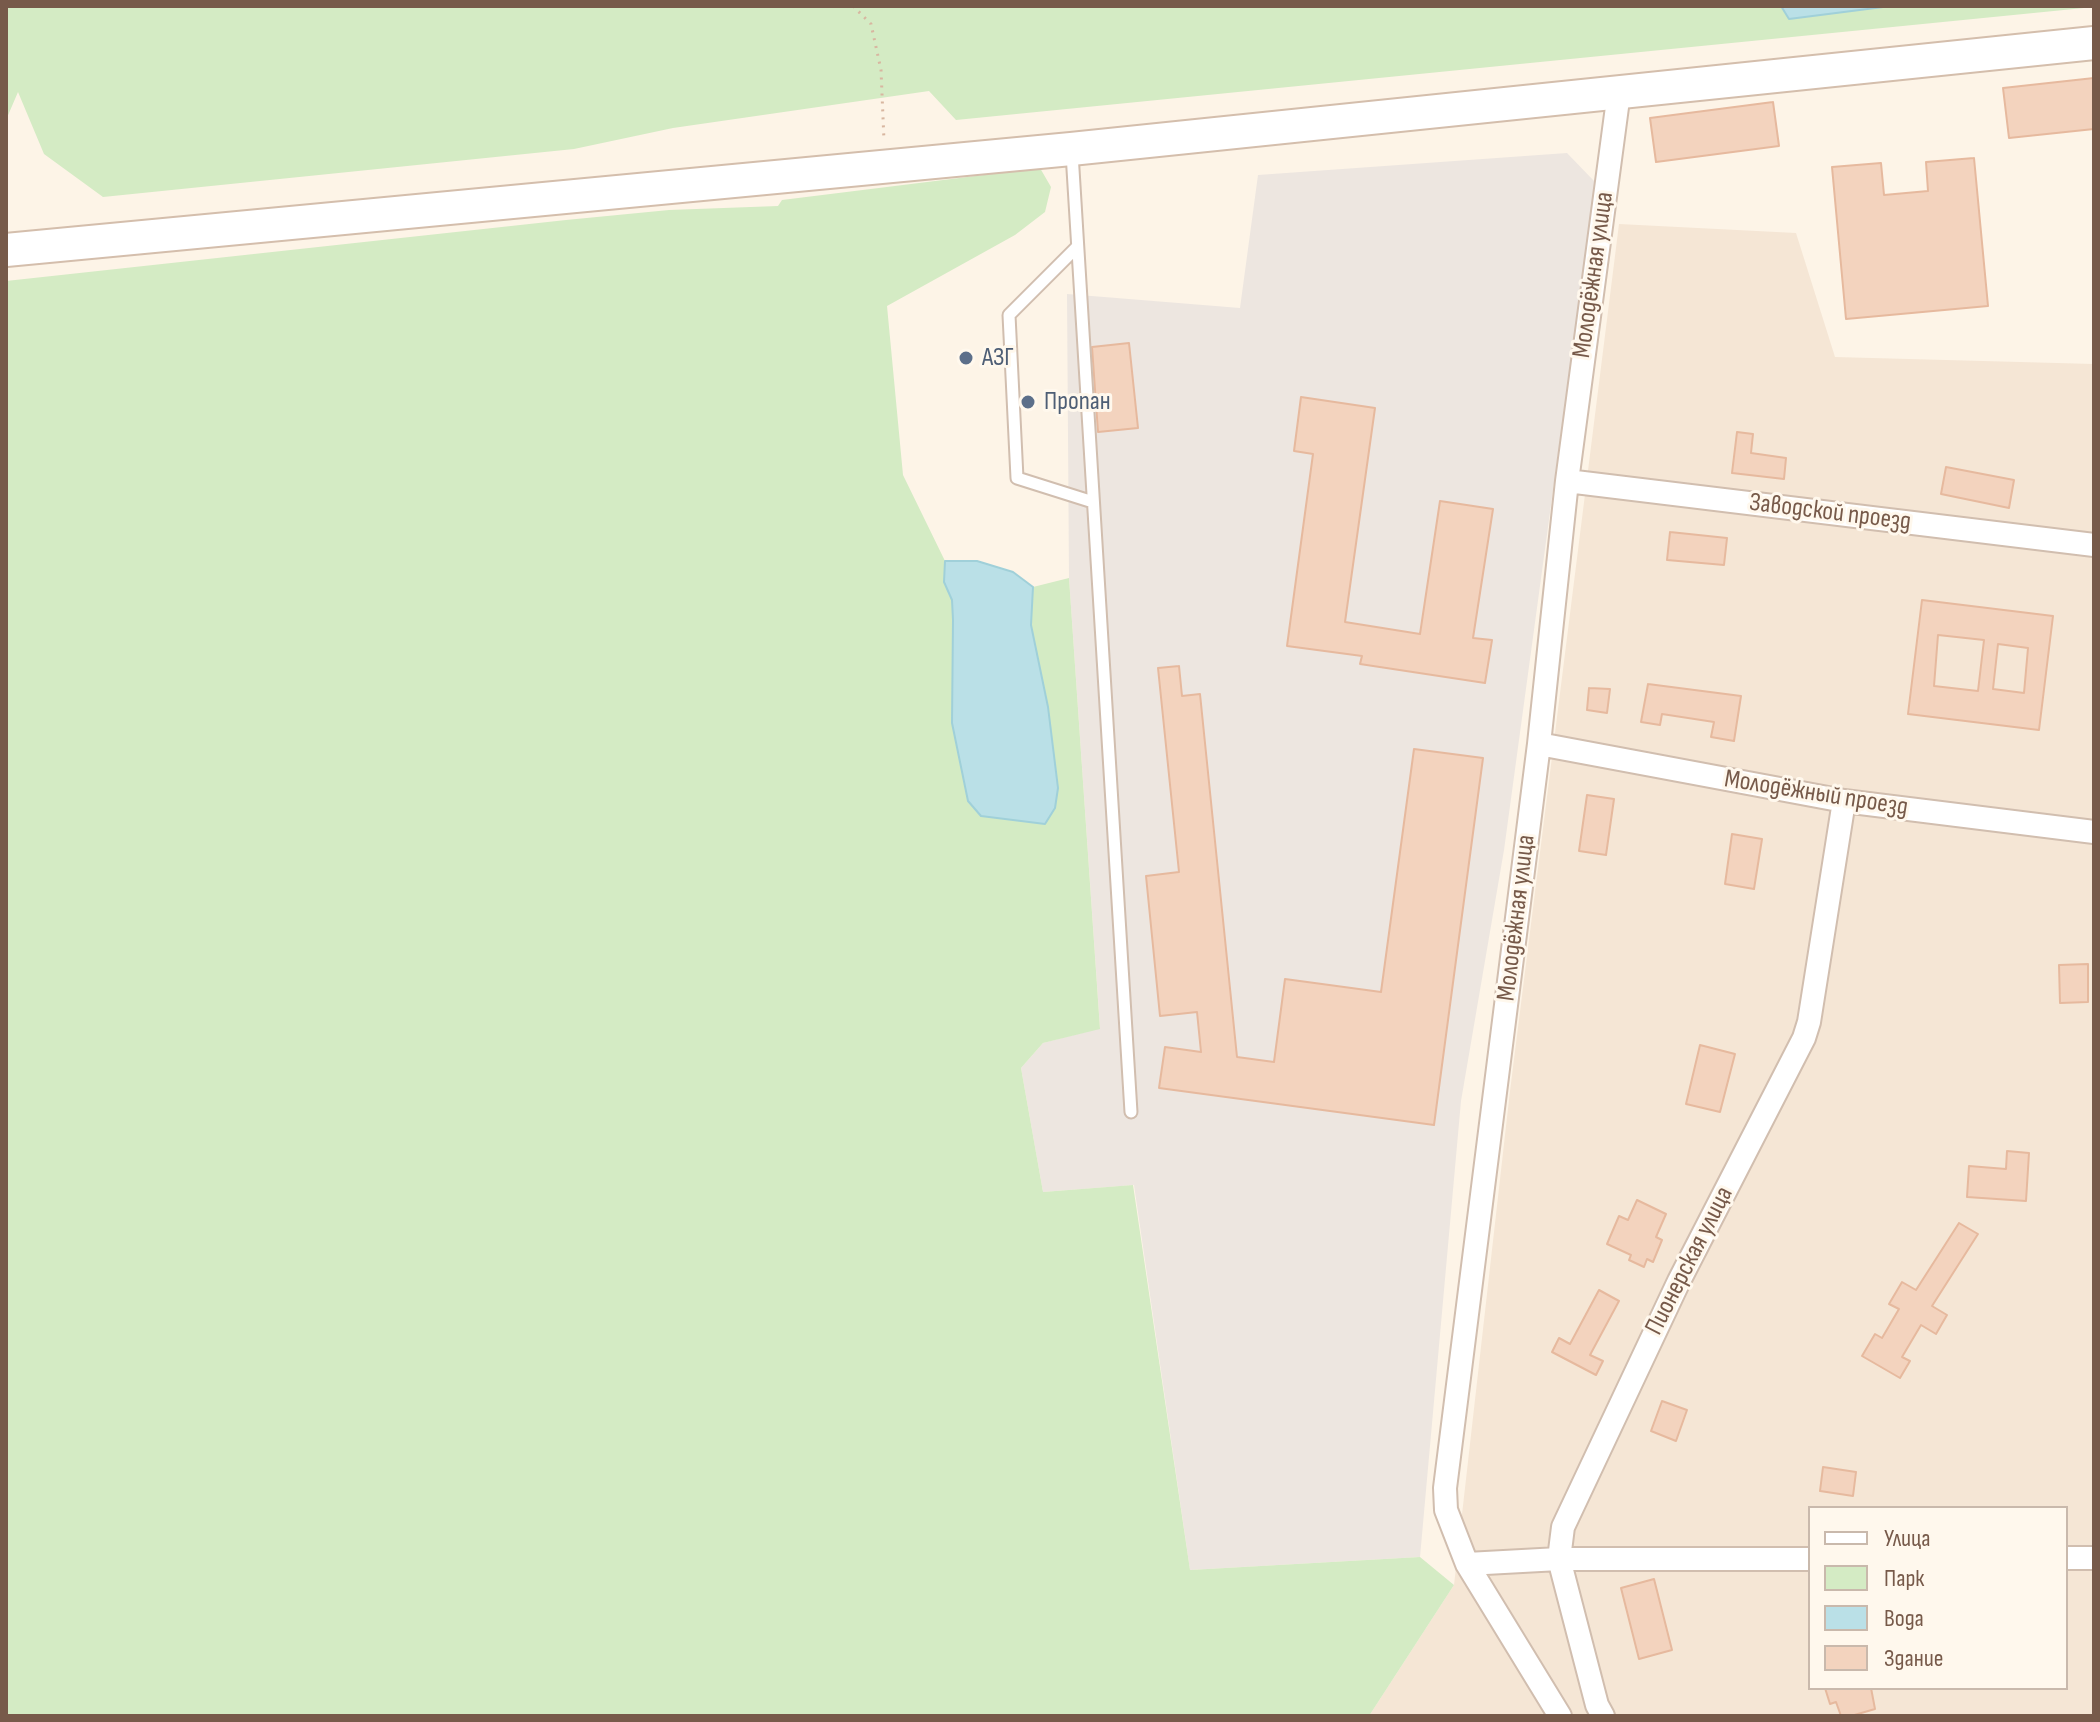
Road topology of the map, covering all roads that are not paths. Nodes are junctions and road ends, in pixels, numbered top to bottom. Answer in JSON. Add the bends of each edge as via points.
{"nodes":[{"id":1,"x":2094,"y":43,"type":"edge"},
{"id":2,"x":1619,"y":92,"type":"junction"},
{"id":3,"x":1071,"y":149,"type":"junction"},
{"id":4,"x":1077,"y":247,"type":"junction"},
{"id":5,"x":6,"y":250,"type":"edge"},
{"id":6,"x":1567,"y":481,"type":"junction"},
{"id":7,"x":1093,"y":502,"type":"junction"},
{"id":8,"x":2094,"y":545,"type":"edge"},
{"id":9,"x":1539,"y":744,"type":"junction"},
{"id":10,"x":1844,"y":801,"type":"junction"},
{"id":11,"x":2094,"y":832,"type":"edge"},
{"id":12,"x":1131,"y":1112,"type":"dead end"},
{"id":13,"x":2068,"y":1558,"type":"edge"},
{"id":14,"x":2094,"y":1558,"type":"edge"},
{"id":15,"x":1559,"y":1559,"type":"junction"},
{"id":16,"x":1808,"y":1559,"type":"edge"},
{"id":17,"x":1467,"y":1564,"type":"junction"},
{"id":18,"x":1560,"y":1716,"type":"edge"},
{"id":19,"x":1603,"y":1716,"type":"edge"}],
"edges":[{"from":1,"to":2,"type":"main road"},
{"from":2,"to":3,"type":"main road"},
{"from":2,"to":6,"type":"street","name":"Молодёжная улица"},
{"from":3,"to":4,"type":"lane"},
{"from":3,"to":5,"type":"main road"},
{"from":4,"to":7,"type":"lane"},
{"from":4,"to":7,"type":"lane","via":[[1009,315],[1017,478]]},
{"from":6,"to":8,"type":"street","name":"Заводской проезд"},
{"from":6,"to":9,"type":"street","name":"Молодёжная улица"},
{"from":7,"to":12,"type":"lane"},
{"from":9,"to":10,"type":"street","name":"Молодёжный проезд"},
{"from":9,"to":17,"type":"street","name":"Молодёжная улица","via":[[1445,1488],[1446,1510]]},
{"from":10,"to":11,"type":"street","name":"Молодёжный проезд"},
{"from":10,"to":15,"type":"street","name":"Пионерская улица","via":[[1804,1038],[1569,1509]]},
{"from":13,"to":14,"type":"street"},
{"from":15,"to":16,"type":"street"},
{"from":15,"to":17,"type":"street"},
{"from":15,"to":19,"type":"street","name":"Пионерская улица"},
{"from":17,"to":18,"type":"street","name":"Молодёжная улица"}]}
